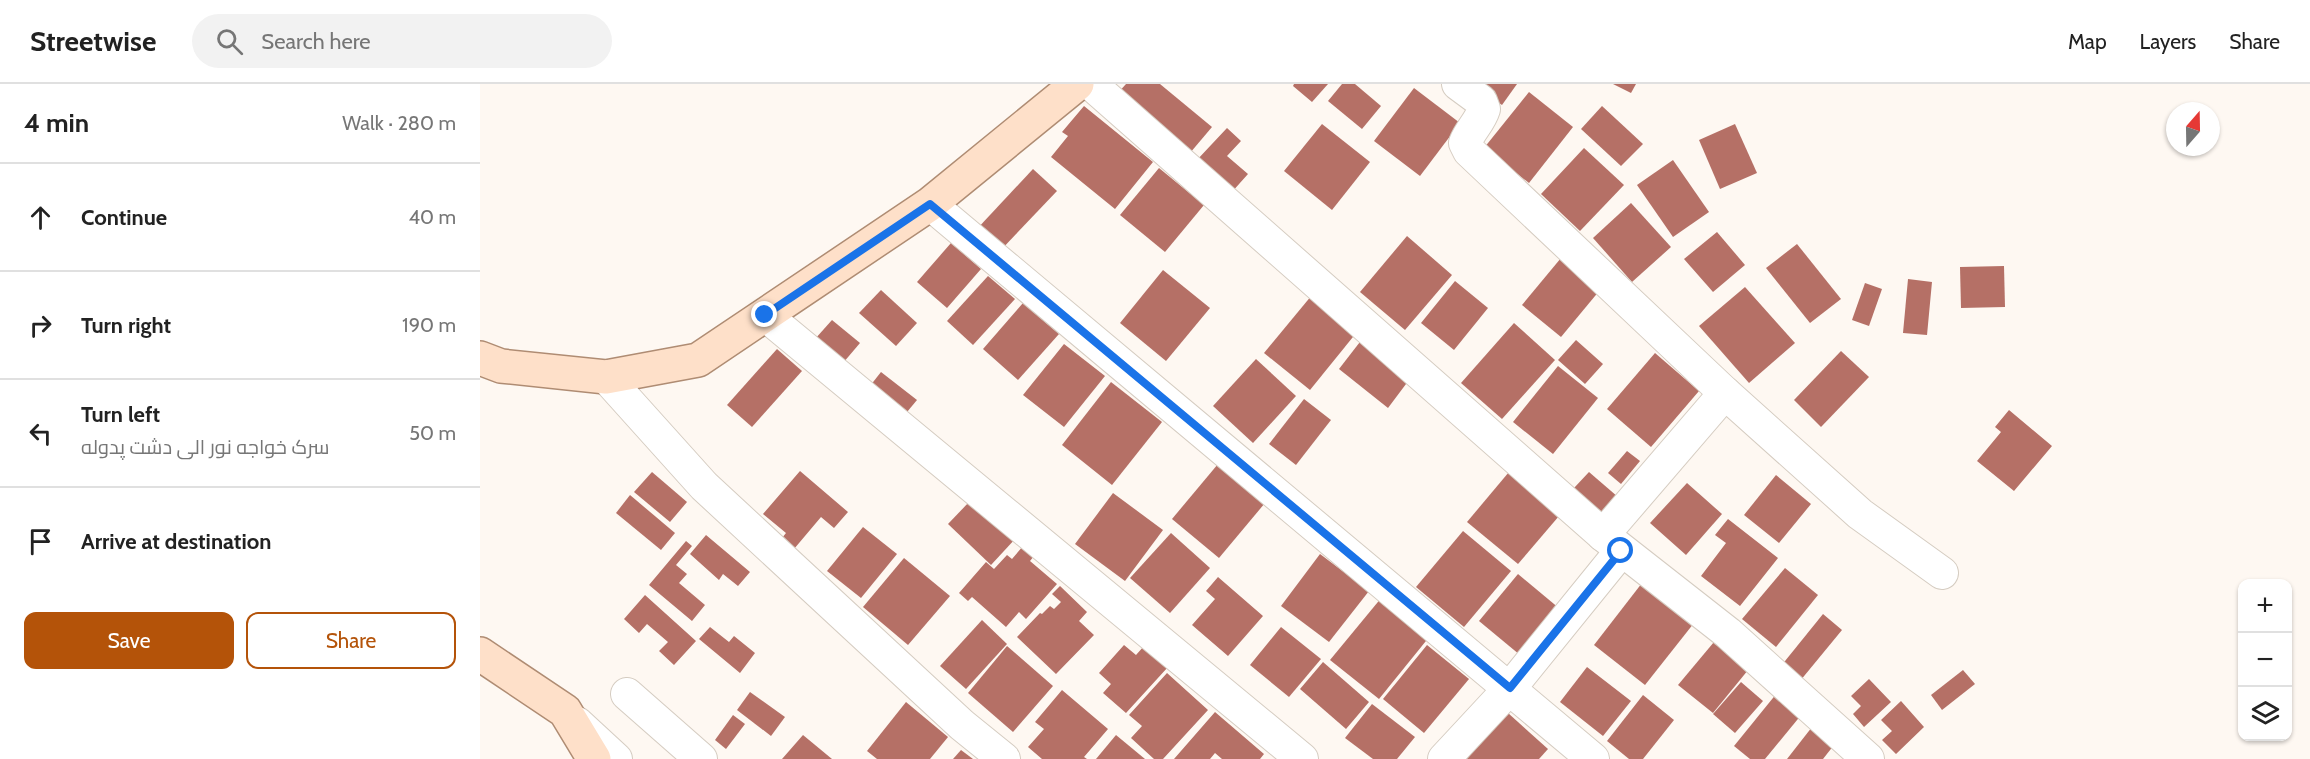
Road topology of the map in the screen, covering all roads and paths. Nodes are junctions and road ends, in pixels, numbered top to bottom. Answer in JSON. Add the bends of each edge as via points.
{"nodes":[{"id":1,"x":1077,"y":84,"type":"edge"},
{"id":2,"x":1091,"y":84,"type":"edge"},
{"id":3,"x":1458,"y":84,"type":"edge"},
{"id":4,"x":930,"y":204,"type":"junction"},
{"id":5,"x":765,"y":315,"type":"junction"},
{"id":6,"x":480,"y":358,"type":"edge"},
{"id":7,"x":606,"y":377,"type":"junction"},
{"id":8,"x":1725,"y":393,"type":"junction"},
{"id":9,"x":1612,"y":543,"type":"junction"},
{"id":10,"x":1942,"y":573,"type":"dead end"},
{"id":11,"x":480,"y":654,"type":"edge"},
{"id":12,"x":1510,"y":688,"type":"junction"},
{"id":13,"x":627,"y":694,"type":"dead end"},
{"id":14,"x":565,"y":711,"type":"junction"},
{"id":15,"x":594,"y":759,"type":"edge"},
{"id":16,"x":616,"y":759,"type":"edge"},
{"id":17,"x":701,"y":759,"type":"edge"},
{"id":18,"x":1004,"y":759,"type":"edge"},
{"id":19,"x":1302,"y":759,"type":"edge"},
{"id":20,"x":1444,"y":759,"type":"edge"},
{"id":21,"x":1593,"y":759,"type":"edge"},
{"id":22,"x":1868,"y":759,"type":"edge"}],
"edges":[{"from":1,"to":4,"type":"main road"},
{"from":2,"to":9,"type":"street"},
{"from":3,"to":8,"type":"street","via":[[1481,101],[1484,109],[1465,143],[1469,151]]},
{"from":4,"to":5,"type":"main road"},
{"from":4,"to":12,"type":"street"},
{"from":5,"to":7,"type":"main road","via":[[698,360]]},
{"from":5,"to":19,"type":"street"},
{"from":6,"to":7,"type":"main road","via":[[501,366]]},
{"from":7,"to":18,"type":"street","via":[[704,486]]},
{"from":8,"to":9,"type":"street"},
{"from":8,"to":10,"type":"street","via":[[1860,514]]},
{"from":9,"to":12,"type":"street"},
{"from":9,"to":22,"type":"street","via":[[1728,633]]},
{"from":11,"to":14,"type":"main road"},
{"from":12,"to":20,"type":"street"},
{"from":12,"to":21,"type":"street"},
{"from":13,"to":17,"type":"street"},
{"from":14,"to":15,"type":"main road"},
{"from":14,"to":16,"type":"street"}]}
